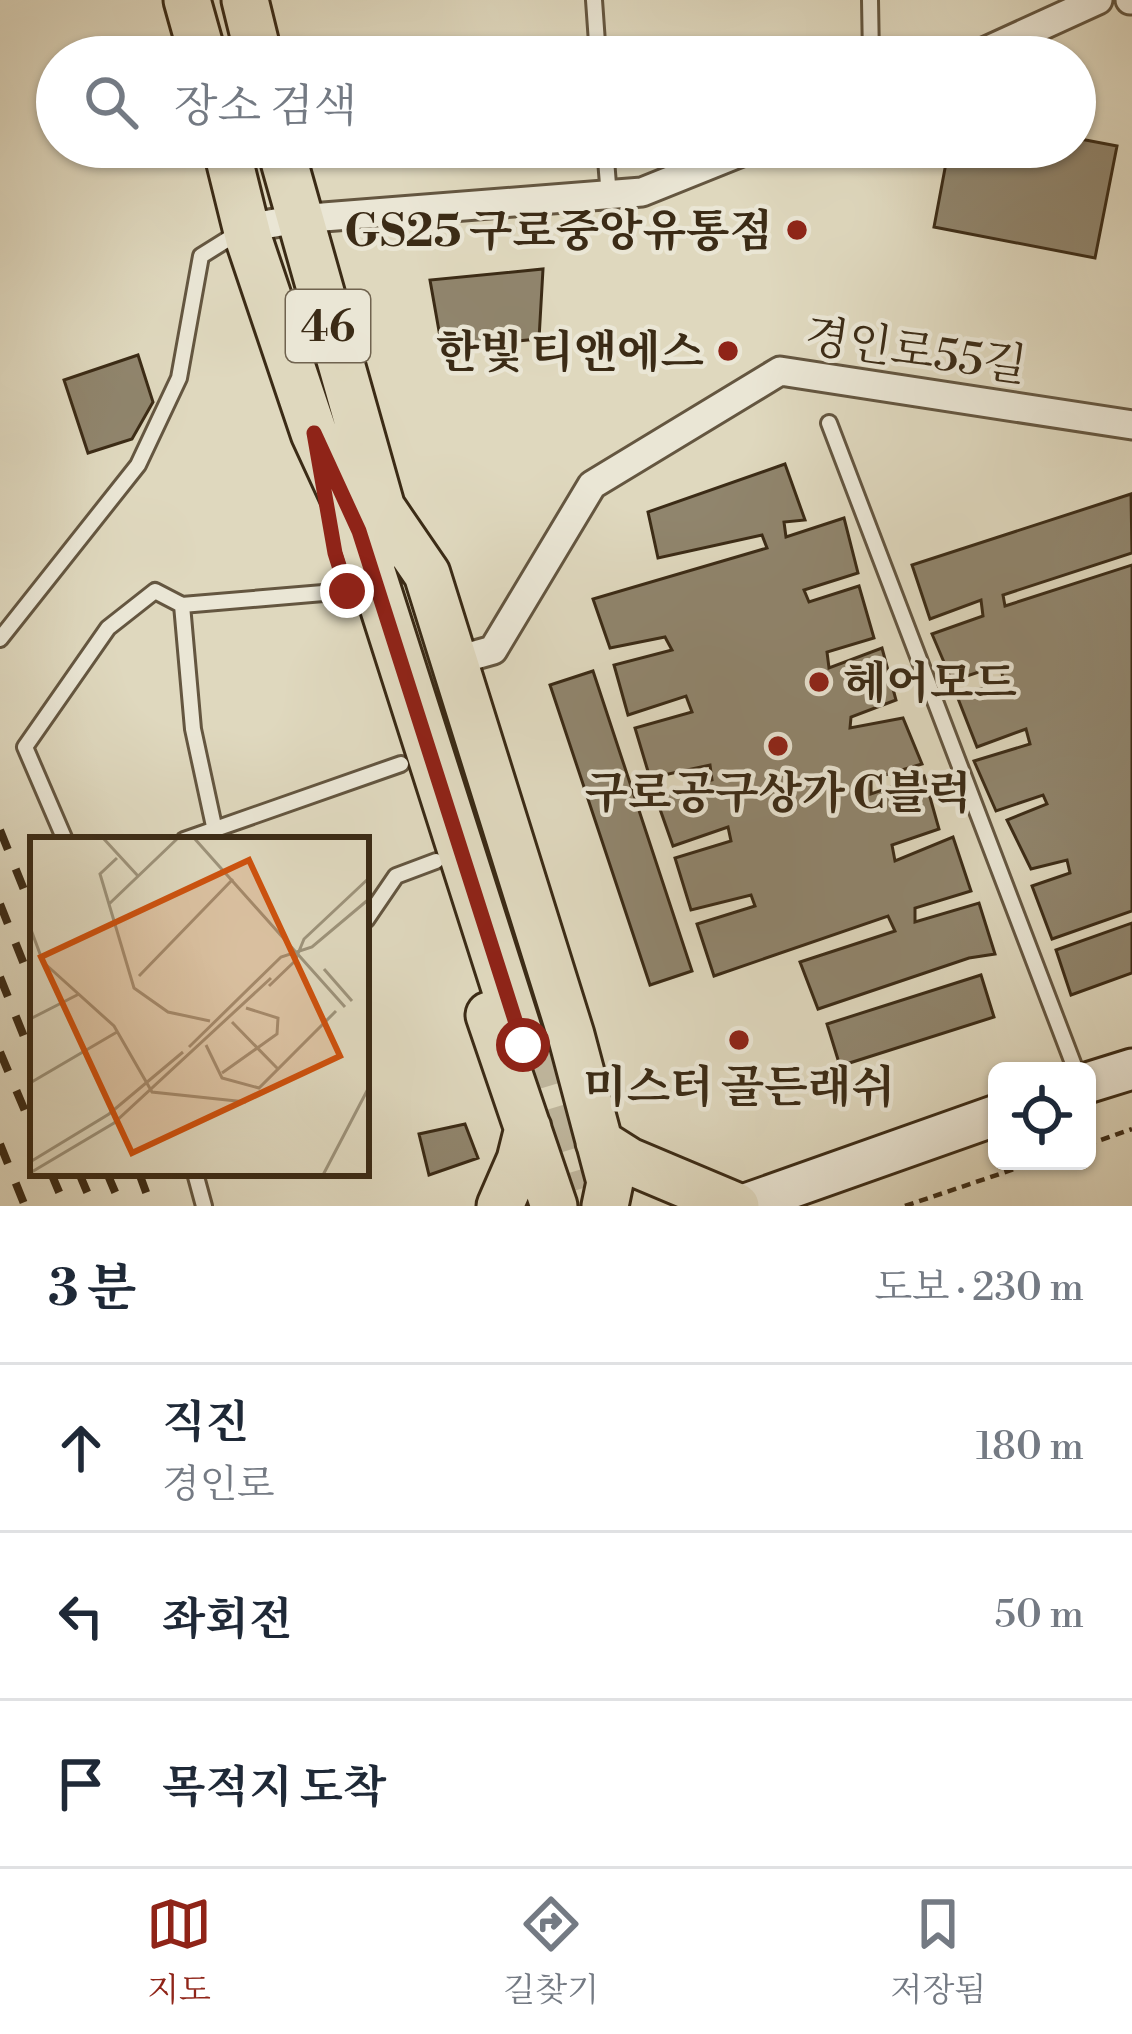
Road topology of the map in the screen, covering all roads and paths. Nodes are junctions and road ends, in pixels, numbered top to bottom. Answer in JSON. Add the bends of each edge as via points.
{"nodes":[{"id":1,"x":188,"y":0,"type":"edge"},
{"id":2,"x":244,"y":0,"type":"edge"},
{"id":3,"x":594,"y":0,"type":"edge"},
{"id":4,"x":870,"y":0,"type":"edge"},
{"id":5,"x":1099,"y":0,"type":"edge"},
{"id":6,"x":197,"y":36,"type":"edge"},
{"id":7,"x":253,"y":36,"type":"edge"},
{"id":8,"x":597,"y":36,"type":"edge"},
{"id":9,"x":871,"y":36,"type":"edge"},
{"id":10,"x":1019,"y":36,"type":"edge"},
{"id":11,"x":231,"y":168,"type":"edge"},
{"id":12,"x":285,"y":168,"type":"edge"},
{"id":13,"x":607,"y":168,"type":"edge"},
{"id":14,"x":702,"y":168,"type":"edge"},
{"id":15,"x":609,"y":196,"type":"junction"},
{"id":16,"x":298,"y":219,"type":"junction"},
{"id":17,"x":246,"y":228,"type":"junction"},
{"id":18,"x":829,"y":423,"type":"dead end"},
{"id":19,"x":1132,"y":425,"type":"edge"},
{"id":20,"x":314,"y":433,"type":"junction"},
{"id":21,"x":379,"y":504,"type":"junction"},
{"id":22,"x":347,"y":591,"type":"junction"},
{"id":23,"x":182,"y":605,"type":"junction"},
{"id":24,"x":0,"y":639,"type":"edge"},
{"id":25,"x":454,"y":661,"type":"junction"},
{"id":26,"x":400,"y":764,"type":"junction"},
{"id":27,"x":216,"y":835,"type":"edge"},
{"id":28,"x":64,"y":837,"type":"edge"},
{"id":29,"x":436,"y":861,"type":"junction"},
{"id":30,"x":369,"y":916,"type":"edge"},
{"id":31,"x":1073,"y":1062,"type":"edge"},
{"id":32,"x":1132,"y":1069,"type":"edge"},
{"id":33,"x":1096,"y":1080,"type":"edge"},
{"id":34,"x":988,"y":1118,"type":"edge"},
{"id":35,"x":528,"y":1125,"type":"junction"},
{"id":36,"x":1132,"y":1130,"type":"edge"},
{"id":37,"x":1096,"y":1141,"type":"edge"},
{"id":38,"x":599,"y":1142,"type":"junction"},
{"id":39,"x":1011,"y":1170,"type":"edge"},
{"id":40,"x":197,"y":1176,"type":"edge"},
{"id":41,"x":204,"y":1206,"type":"edge"},
{"id":42,"x":500,"y":1206,"type":"edge"},
{"id":43,"x":554,"y":1206,"type":"edge"},
{"id":44,"x":605,"y":1206,"type":"edge"},
{"id":45,"x":738,"y":1206,"type":"edge"},
{"id":46,"x":905,"y":1206,"type":"edge"}],
"edges":[{"from":1,"to":6,"type":"main road"},
{"from":2,"to":7,"type":"main road"},
{"from":3,"to":8,"type":"lane"},
{"from":4,"to":9,"type":"lane"},
{"from":5,"to":10,"type":"street"},
{"from":11,"to":17,"type":"main road","number":"46"},
{"from":12,"to":16,"type":"main road","number":"46"},
{"from":13,"to":15,"type":"lane"},
{"from":14,"to":15,"type":"street"},
{"from":15,"to":16,"type":"street"},
{"from":16,"to":17,"type":"street"},
{"from":16,"to":21,"type":"main road","number":"46"},
{"from":17,"to":20,"type":"main road","number":"46"},
{"from":17,"to":24,"type":"lane","via":[[200,256],[179,378],[138,465]]},
{"from":18,"to":31,"type":"lane"},
{"from":19,"to":25,"type":"street","name":"경인로55길","via":[[780,370],[592,484],[494,650]]},
{"from":20,"to":21,"type":"main road","number":"46","via":[[359,531],[534,1042]]},
{"from":20,"to":22,"type":"main road"},
{"from":21,"to":25,"type":"main road","via":[[427,574]]},
{"from":22,"to":23,"type":"lane"},
{"from":22,"to":26,"type":"main road"},
{"from":23,"to":27,"type":"lane","via":[[193,729]]},
{"from":23,"to":28,"type":"lane","via":[[155,591],[109,628],[25,747]]},
{"from":25,"to":38,"type":"main road"},
{"from":26,"to":27,"type":"lane"},
{"from":26,"to":29,"type":"main road"},
{"from":29,"to":30,"type":"lane","via":[[396,875]]},
{"from":29,"to":35,"type":"main road"},
{"from":32,"to":33,"type":"main road"},
{"from":34,"to":45,"type":"main road"},
{"from":35,"to":42,"type":"main road"},
{"from":35,"to":43,"type":"main road"},
{"from":36,"to":37,"type":"path"},
{"from":38,"to":44,"type":"main road","via":[[610,1182]]},
{"from":38,"to":45,"type":"main road"},
{"from":39,"to":46,"type":"path"},
{"from":40,"to":41,"type":"lane"}]}
